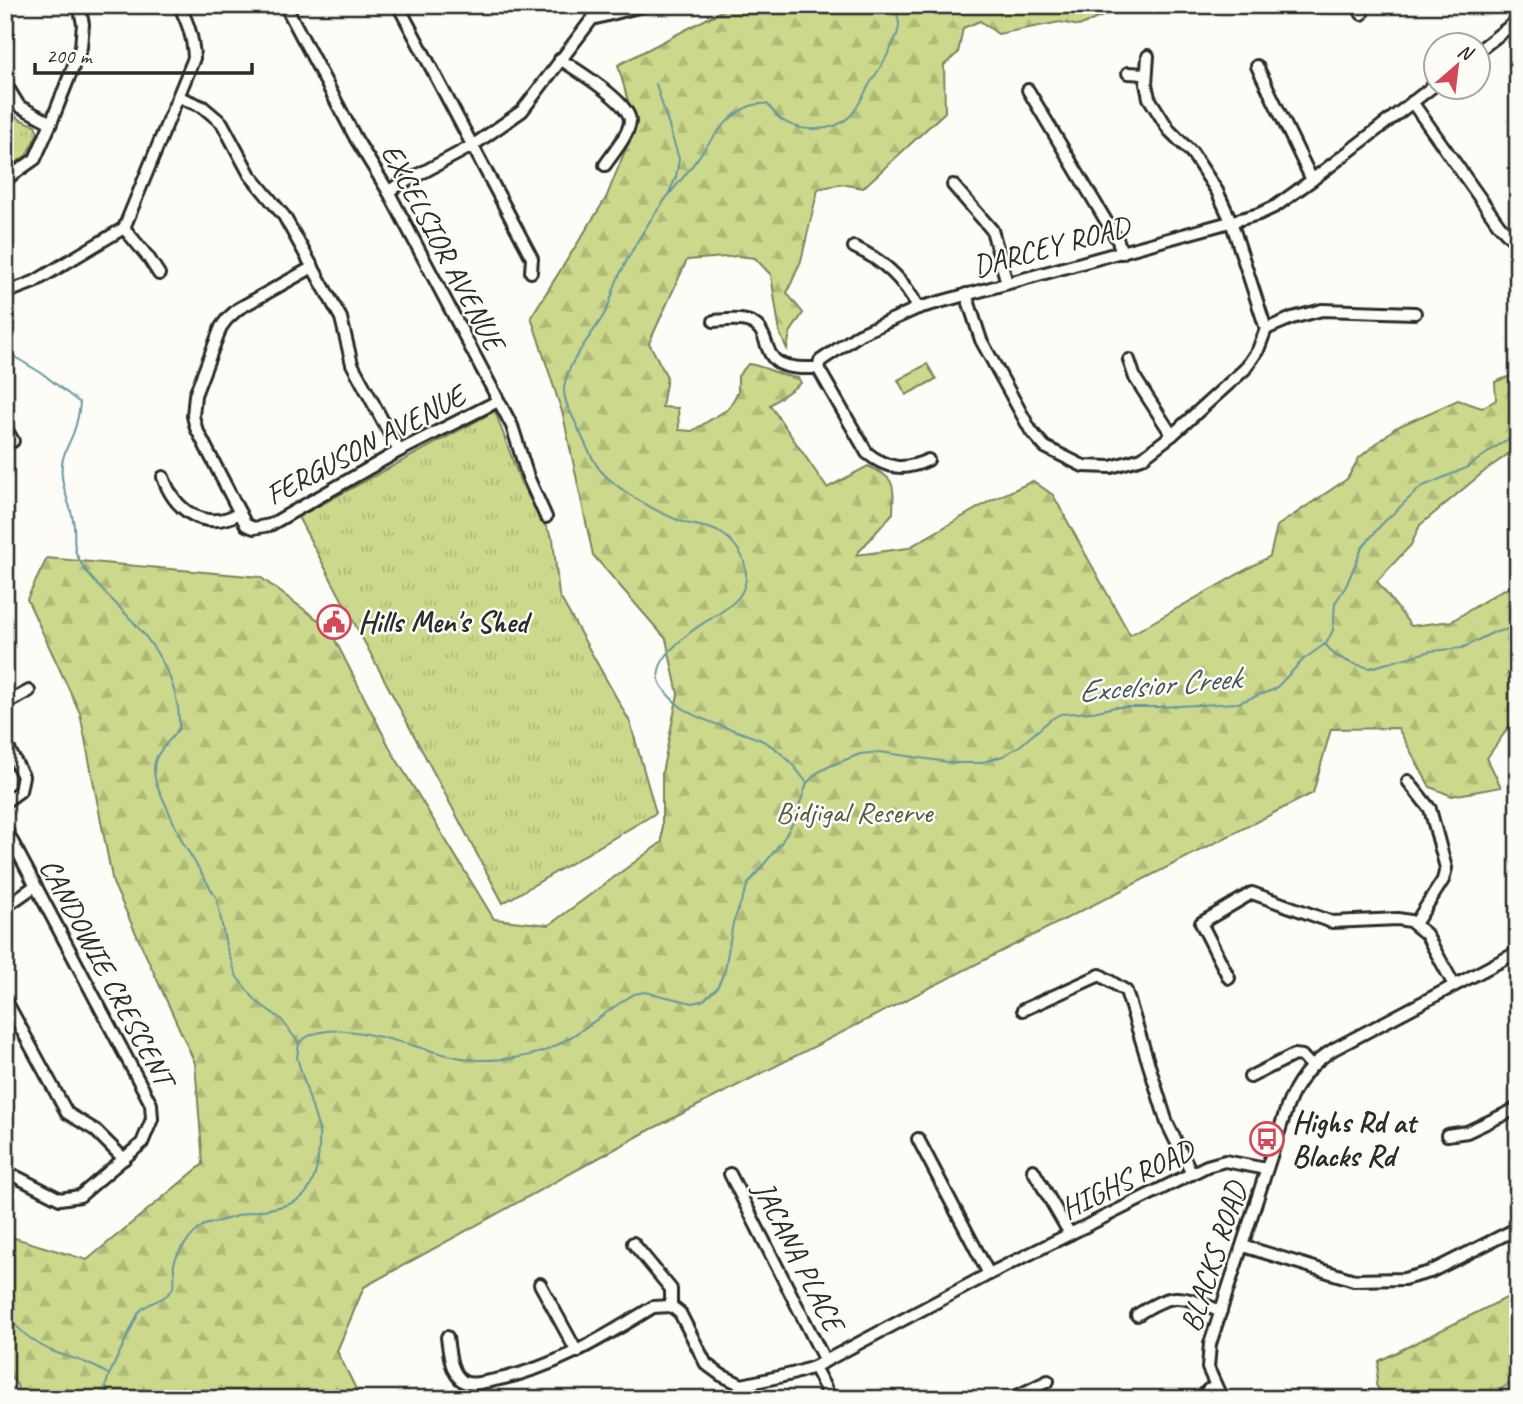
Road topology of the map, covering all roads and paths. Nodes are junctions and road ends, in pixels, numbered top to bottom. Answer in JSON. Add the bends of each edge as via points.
{"nodes":[{"id":1,"x":79,"y":5,"type":"edge"},
{"id":2,"x":179,"y":5,"type":"edge"},
{"id":3,"x":285,"y":5,"type":"edge"},
{"id":4,"x":398,"y":5,"type":"edge"},
{"id":5,"x":591,"y":5,"type":"edge"},
{"id":6,"x":646,"y":5,"type":"edge"},
{"id":7,"x":597,"y":16,"type":"junction"},
{"id":8,"x":1518,"y":20,"type":"edge"},
{"id":9,"x":1492,"y":40,"type":"edge"},
{"id":10,"x":1148,"y":56,"type":"dead end"},
{"id":11,"x":560,"y":59,"type":"junction"},
{"id":12,"x":1256,"y":65,"type":"dead end"},
{"id":13,"x":1128,"y":73,"type":"dead end"},
{"id":14,"x":1146,"y":74,"type":"junction"},
{"id":15,"x":5,"y":83,"type":"edge"},
{"id":16,"x":1028,"y":90,"type":"dead end"},
{"id":17,"x":1422,"y":94,"type":"edge"},
{"id":18,"x":179,"y":97,"type":"junction"},
{"id":19,"x":1412,"y":102,"type":"junction"},
{"id":20,"x":51,"y":123,"type":"junction"},
{"id":21,"x":472,"y":146,"type":"junction"},
{"id":22,"x":605,"y":164,"type":"dead end"},
{"id":23,"x":5,"y":180,"type":"edge"},
{"id":24,"x":1312,"y":180,"type":"junction"},
{"id":25,"x":953,"y":185,"type":"dead end"},
{"id":26,"x":388,"y":191,"type":"junction"},
{"id":27,"x":1231,"y":221,"type":"junction"},
{"id":28,"x":124,"y":228,"type":"junction"},
{"id":29,"x":1518,"y":245,"type":"edge"},
{"id":30,"x":854,"y":247,"type":"dead end"},
{"id":31,"x":1122,"y":253,"type":"junction"},
{"id":32,"x":313,"y":267,"type":"junction"},
{"id":33,"x":531,"y":272,"type":"dead end"},
{"id":34,"x":159,"y":274,"type":"dead end"},
{"id":35,"x":1007,"y":283,"type":"junction"},
{"id":36,"x":5,"y":293,"type":"edge"},
{"id":37,"x":966,"y":293,"type":"junction"},
{"id":38,"x":918,"y":308,"type":"junction"},
{"id":39,"x":1415,"y":313,"type":"dead end"},
{"id":40,"x":714,"y":321,"type":"dead end"},
{"id":41,"x":1266,"y":329,"type":"junction"},
{"id":42,"x":1129,"y":360,"type":"dead end"},
{"id":43,"x":818,"y":368,"type":"junction"},
{"id":44,"x":499,"y":401,"type":"junction"},
{"id":45,"x":5,"y":427,"type":"edge"},
{"id":46,"x":1172,"y":435,"type":"junction"},
{"id":47,"x":13,"y":441,"type":"dead end"},
{"id":48,"x":399,"y":451,"type":"junction"},
{"id":49,"x":928,"y":460,"type":"dead end"},
{"id":50,"x":163,"y":477,"type":"dead end"},
{"id":51,"x":240,"y":513,"type":"junction"},
{"id":52,"x":546,"y":517,"type":"dead end"},
{"id":53,"x":29,"y":691,"type":"dead end"},
{"id":54,"x":5,"y":704,"type":"edge"},
{"id":55,"x":5,"y":742,"type":"edge"},
{"id":56,"x":1408,"y":781,"type":"dead end"},
{"id":57,"x":5,"y":802,"type":"edge"},
{"id":58,"x":5,"y":828,"type":"edge"},
{"id":59,"x":34,"y":886,"type":"junction"},
{"id":60,"x":5,"y":907,"type":"edge"},
{"id":61,"x":1415,"y":924,"type":"junction"},
{"id":62,"x":1518,"y":952,"type":"edge"},
{"id":63,"x":1229,"y":978,"type":"dead end"},
{"id":64,"x":1454,"y":985,"type":"junction"},
{"id":65,"x":5,"y":999,"type":"edge"},
{"id":66,"x":1023,"y":1010,"type":"dead end"},
{"id":67,"x":1311,"y":1066,"type":"junction"},
{"id":68,"x":1250,"y":1077,"type":"dead end"},
{"id":69,"x":1518,"y":1108,"type":"edge"},
{"id":70,"x":1447,"y":1135,"type":"dead end"},
{"id":71,"x":918,"y":1139,"type":"dead end"},
{"id":72,"x":124,"y":1159,"type":"junction"},
{"id":73,"x":1266,"y":1169,"type":"junction"},
{"id":74,"x":1033,"y":1170,"type":"dead end"},
{"id":75,"x":5,"y":1171,"type":"edge"},
{"id":76,"x":730,"y":1174,"type":"dead end"},
{"id":77,"x":1192,"y":1174,"type":"junction"},
{"id":78,"x":1518,"y":1228,"type":"edge"},
{"id":79,"x":1070,"y":1234,"type":"junction"},
{"id":80,"x":634,"y":1243,"type":"dead end"},
{"id":81,"x":1243,"y":1245,"type":"junction"},
{"id":82,"x":989,"y":1274,"type":"junction"},
{"id":83,"x":540,"y":1284,"type":"dead end"},
{"id":84,"x":671,"y":1306,"type":"junction"},
{"id":85,"x":1221,"y":1311,"type":"junction"},
{"id":86,"x":1137,"y":1315,"type":"dead end"},
{"id":87,"x":447,"y":1337,"type":"dead end"},
{"id":88,"x":577,"y":1352,"type":"junction"},
{"id":89,"x":825,"y":1361,"type":"junction"},
{"id":90,"x":814,"y":1367,"type":"junction"},
{"id":91,"x":1048,"y":1381,"type":"dead end"},
{"id":92,"x":1216,"y":1387,"type":"junction"},
{"id":93,"x":831,"y":1399,"type":"edge"},
{"id":94,"x":1011,"y":1399,"type":"edge"},
{"id":95,"x":1201,"y":1399,"type":"edge"},
{"id":96,"x":1222,"y":1399,"type":"edge"}],
"edges":[{"from":1,"to":20,"type":"street","via":[[82,47]]},
{"from":2,"to":18,"type":"street","via":[[194,41],[194,58]]},
{"from":3,"to":26,"type":"street","name":"EXCELSIOR AVENUE"},
{"from":4,"to":21,"type":"street"},
{"from":5,"to":7,"type":"street"},
{"from":6,"to":7,"type":"street"},
{"from":7,"to":11,"type":"street","via":[[586,23]]},
{"from":8,"to":9,"type":"street"},
{"from":10,"to":14,"type":"street"},
{"from":11,"to":21,"type":"street","via":[[522,111]]},
{"from":11,"to":22,"type":"street","via":[[625,107],[629,115],[626,132]]},
{"from":12,"to":24,"type":"street"},
{"from":13,"to":14,"type":"street"},
{"from":14,"to":27,"type":"street","via":[[1152,104],[1192,153]]},
{"from":15,"to":20,"type":"street","via":[[19,106]]},
{"from":16,"to":31,"type":"street"},
{"from":17,"to":19,"type":"street","name":"DARCEY ROAD"},
{"from":18,"to":28,"type":"street"},
{"from":18,"to":32,"type":"street","via":[[204,107],[222,123],[250,175],[284,216]]},
{"from":19,"to":24,"type":"street","name":"DARCEY ROAD"},
{"from":19,"to":29,"type":"street"},
{"from":20,"to":23,"type":"street","via":[[35,159]]},
{"from":21,"to":26,"type":"street"},
{"from":21,"to":33,"type":"street","via":[[532,258]]},
{"from":24,"to":27,"type":"street","name":"DARCEY ROAD","via":[[1276,206]]},
{"from":25,"to":35,"type":"street","via":[[992,230]]},
{"from":26,"to":44,"type":"street","name":"EXCELSIOR AVENUE"},
{"from":27,"to":31,"type":"street","name":"DARCEY ROAD"},
{"from":27,"to":41,"type":"street"},
{"from":28,"to":34,"type":"street"},
{"from":28,"to":36,"type":"street","via":[[34,282]]},
{"from":30,"to":38,"type":"street","via":[[889,268],[909,289]]},
{"from":31,"to":35,"type":"street","name":"DARCEY ROAD"},
{"from":32,"to":48,"type":"street","via":[[341,318],[352,364]]},
{"from":32,"to":51,"type":"street","name":"FERGUSON AVENUE","via":[[232,313],[221,327],[195,395],[195,428]]},
{"from":35,"to":37,"type":"street","name":"DARCEY ROAD"},
{"from":37,"to":38,"type":"street","name":"DARCEY ROAD"},
{"from":37,"to":46,"type":"street","via":[[981,340],[1031,431],[1045,447],[1083,466],[1111,467],[1142,458]]},
{"from":38,"to":43,"type":"street","name":"DARCEY ROAD","via":[[860,334],[825,356]]},
{"from":39,"to":41,"type":"street","via":[[1322,310]]},
{"from":40,"to":43,"type":"street","via":[[747,321],[763,333],[770,354],[779,362]]},
{"from":41,"to":46,"type":"street","via":[[1245,369]]},
{"from":42,"to":46,"type":"street"},
{"from":43,"to":49,"type":"street","via":[[867,453],[897,468]]},
{"from":44,"to":48,"type":"street","name":"FERGUSON AVENUE"},
{"from":44,"to":52,"type":"street","name":"EXCELSIOR AVENUE"},
{"from":45,"to":47,"type":"street"},
{"from":48,"to":51,"type":"street","name":"FERGUSON AVENUE","via":[[262,528],[246,525]]},
{"from":50,"to":51,"type":"street","via":[[177,504],[191,515],[218,519]]},
{"from":53,"to":54,"type":"street"},
{"from":55,"to":57,"type":"street","via":[[23,781],[18,795]]},
{"from":56,"to":61,"type":"street","via":[[1430,809],[1446,868]]},
{"from":58,"to":59,"type":"street","name":"CANDOWIE CRESCENT"},
{"from":59,"to":60,"type":"street"},
{"from":59,"to":72,"type":"street","name":"CANDOWIE CRESCENT","via":[[151,1104],[150,1129]]},
{"from":61,"to":63,"type":"street","via":[[1398,919],[1332,922],[1252,893],[1201,923]]},
{"from":61,"to":64,"type":"street"},
{"from":62,"to":64,"type":"street"},
{"from":64,"to":67,"type":"street"},
{"from":65,"to":72,"type":"street","via":[[67,1113],[95,1130]]},
{"from":66,"to":77,"type":"street","via":[[1100,975],[1126,990],[1167,1123]]},
{"from":67,"to":68,"type":"street","via":[[1302,1056],[1294,1055]]},
{"from":67,"to":73,"type":"street","via":[[1290,1098]]},
{"from":69,"to":70,"type":"street","via":[[1467,1132]]},
{"from":71,"to":82,"type":"street"},
{"from":72,"to":75,"type":"street","name":"CANDOWIE CRESCENT","via":[[80,1196],[60,1199]]},
{"from":73,"to":77,"type":"street","name":"HIGHS ROAD","via":[[1225,1161]]},
{"from":73,"to":81,"type":"street","name":"BLACKS ROAD"},
{"from":74,"to":79,"type":"street"},
{"from":76,"to":89,"type":"street","name":"JACANA PLACE"},
{"from":77,"to":79,"type":"street","name":"HIGHS ROAD"},
{"from":78,"to":81,"type":"street","via":[[1430,1272],[1404,1279],[1354,1280]]},
{"from":79,"to":82,"type":"street","name":"HIGHS ROAD"},
{"from":80,"to":84,"type":"street","name":"HIGHS ROAD","via":[[671,1289]]},
{"from":81,"to":85,"type":"street","name":"BLACKS ROAD"},
{"from":82,"to":89,"type":"street","name":"HIGHS ROAD"},
{"from":83,"to":88,"type":"street"},
{"from":84,"to":88,"type":"street","via":[[653,1307]]},
{"from":84,"to":90,"type":"street","name":"HIGHS ROAD","via":[[680,1312],[706,1364],[742,1385]]},
{"from":85,"to":86,"type":"street","via":[[1172,1297]]},
{"from":85,"to":92,"type":"street","name":"BLACKS ROAD","via":[[1207,1359]]},
{"from":87,"to":88,"type":"street","via":[[453,1369],[472,1384],[556,1363]]},
{"from":89,"to":90,"type":"street","name":"HIGHS ROAD"},
{"from":90,"to":93,"type":"street"},
{"from":91,"to":94,"type":"street"},
{"from":92,"to":95,"type":"street"},
{"from":92,"to":96,"type":"street","name":"BLACKS ROAD"}]}
